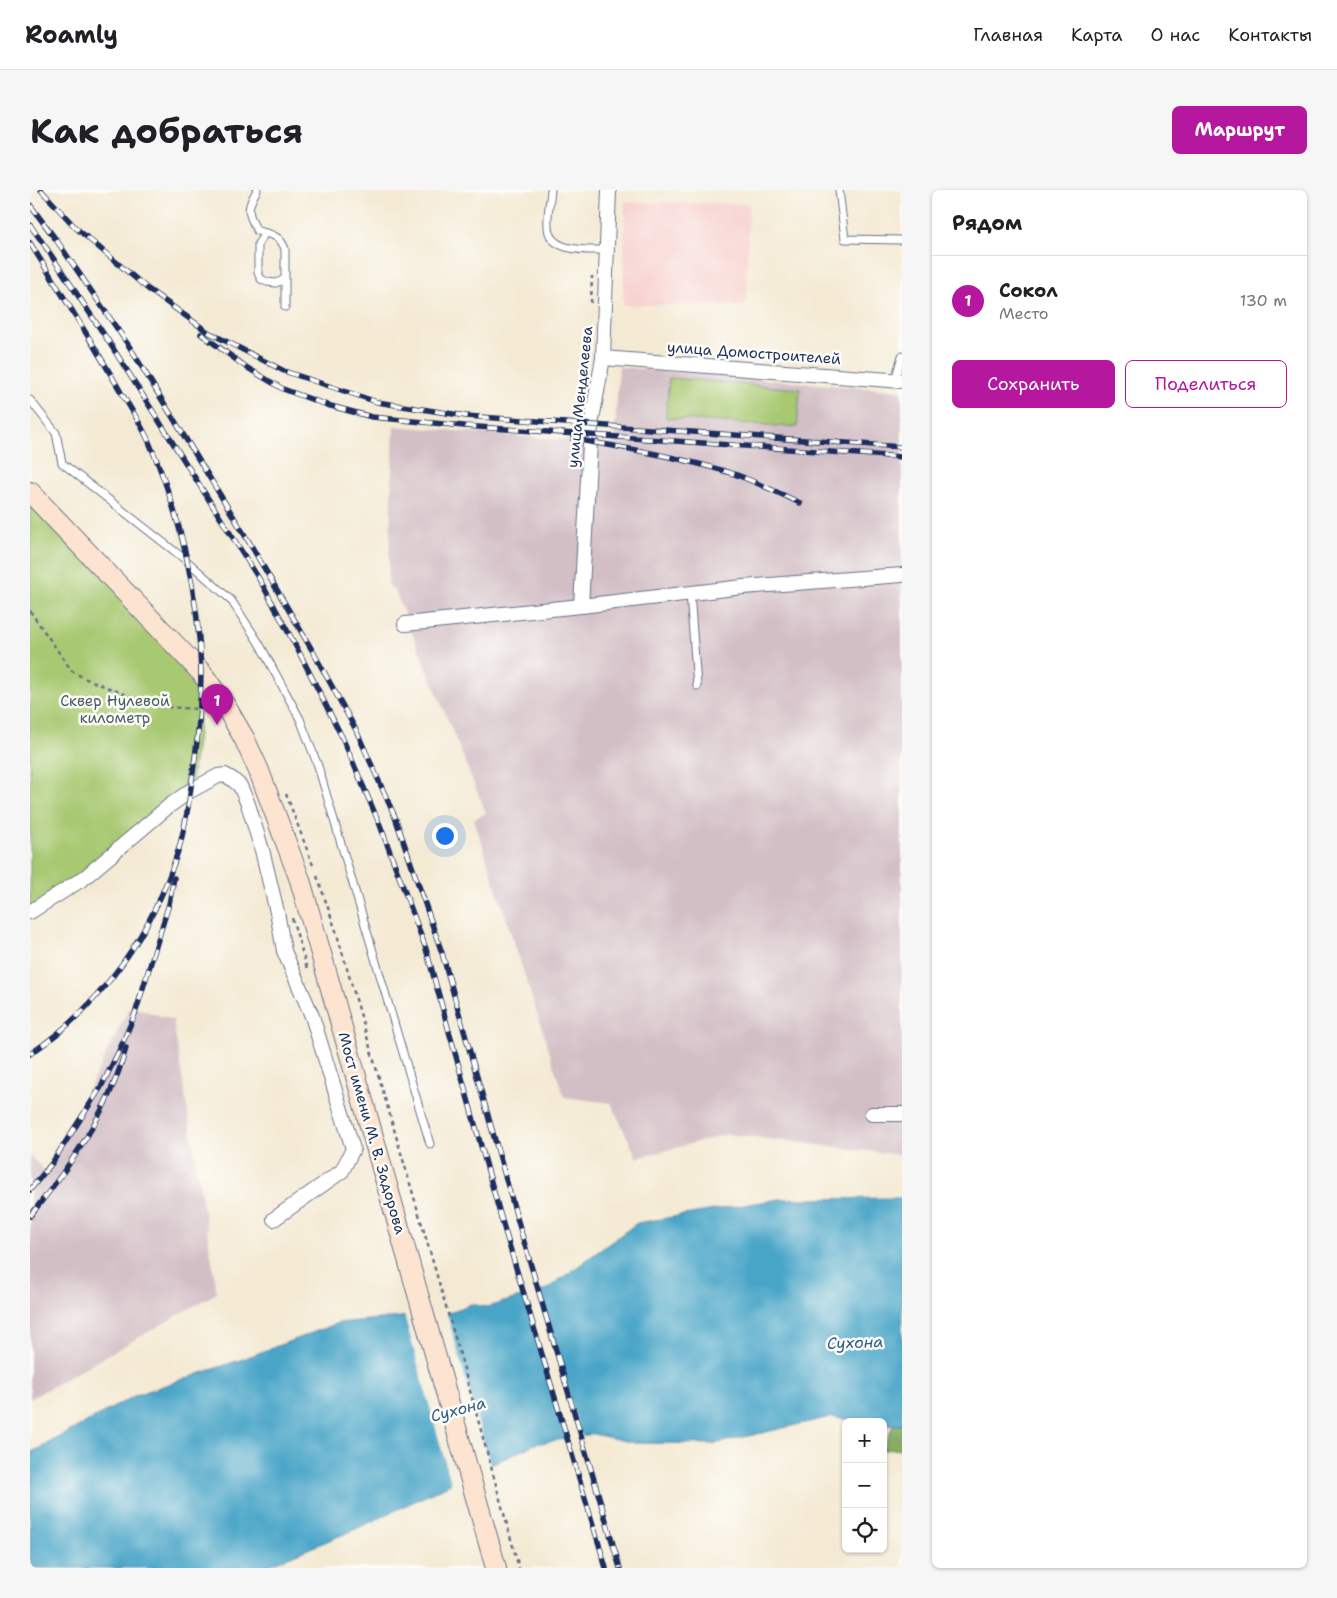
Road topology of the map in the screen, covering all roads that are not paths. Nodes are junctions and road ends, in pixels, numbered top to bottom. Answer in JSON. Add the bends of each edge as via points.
{"nodes":[{"id":1,"x":257,"y":190,"type":"edge"},
{"id":2,"x":551,"y":190,"type":"edge"},
{"id":3,"x":609,"y":190,"type":"edge"},
{"id":4,"x":839,"y":190,"type":"edge"},
{"id":5,"x":265,"y":233,"type":"junction"},
{"id":6,"x":902,"y":240,"type":"edge"},
{"id":7,"x":607,"y":250,"type":"junction"},
{"id":8,"x":285,"y":279,"type":"junction"},
{"id":9,"x":285,"y":307,"type":"dead end"},
{"id":10,"x":902,"y":356,"type":"edge"},
{"id":11,"x":603,"y":358,"type":"junction"},
{"id":12,"x":899,"y":381,"type":"edge"},
{"id":13,"x":30,"y":400,"type":"edge"},
{"id":14,"x":30,"y":492,"type":"edge"},
{"id":15,"x":902,"y":575,"type":"edge"},
{"id":16,"x":690,"y":594,"type":"junction"},
{"id":17,"x":581,"y":606,"type":"junction"},
{"id":18,"x":405,"y":624,"type":"dead end"},
{"id":19,"x":696,"y":686,"type":"dead end"},
{"id":20,"x":30,"y":912,"type":"edge"},
{"id":21,"x":872,"y":1114,"type":"dead end"},
{"id":22,"x":902,"y":1114,"type":"edge"},
{"id":23,"x":430,"y":1144,"type":"dead end"},
{"id":24,"x":274,"y":1219,"type":"dead end"},
{"id":25,"x":496,"y":1568,"type":"edge"}],
"edges":[{"from":1,"to":5,"type":"lane","via":[[248,215],[257,231]]},
{"from":2,"to":7,"type":"lane","via":[[548,228],[551,238],[576,249]]},
{"from":3,"to":7,"type":"street","name":"улица Менделеева"},
{"from":4,"to":6,"type":"lane","via":[[845,239]]},
{"from":5,"to":8,"type":"lane","via":[[283,243]]},
{"from":5,"to":8,"type":"lane","via":[[258,244],[258,273],[267,282]]},
{"from":7,"to":11,"type":"street","name":"улица Менделеева"},
{"from":8,"to":9,"type":"lane"},
{"from":10,"to":12,"type":"lane"},
{"from":11,"to":12,"type":"street","name":"улица Домостроителей"},
{"from":11,"to":17,"type":"street","name":"улица Менделеева","via":[[591,425]]},
{"from":13,"to":23,"type":"lane","via":[[56,433],[62,463],[187,561],[231,600],[259,643],[300,719],[318,766]]},
{"from":14,"to":25,"type":"main road","name":"Мост имени М. В. Задорова","via":[[201,672],[226,707],[259,771],[300,880]]},
{"from":15,"to":16,"type":"street"},
{"from":16,"to":17,"type":"street"},
{"from":16,"to":19,"type":"lane"},
{"from":17,"to":18,"type":"street"},
{"from":20,"to":24,"type":"street","via":[[84,878],[183,796],[218,776],[232,778],[240,786],[262,850],[284,951],[312,1016],[353,1149],[342,1172]]},
{"from":21,"to":22,"type":"street"}]}
